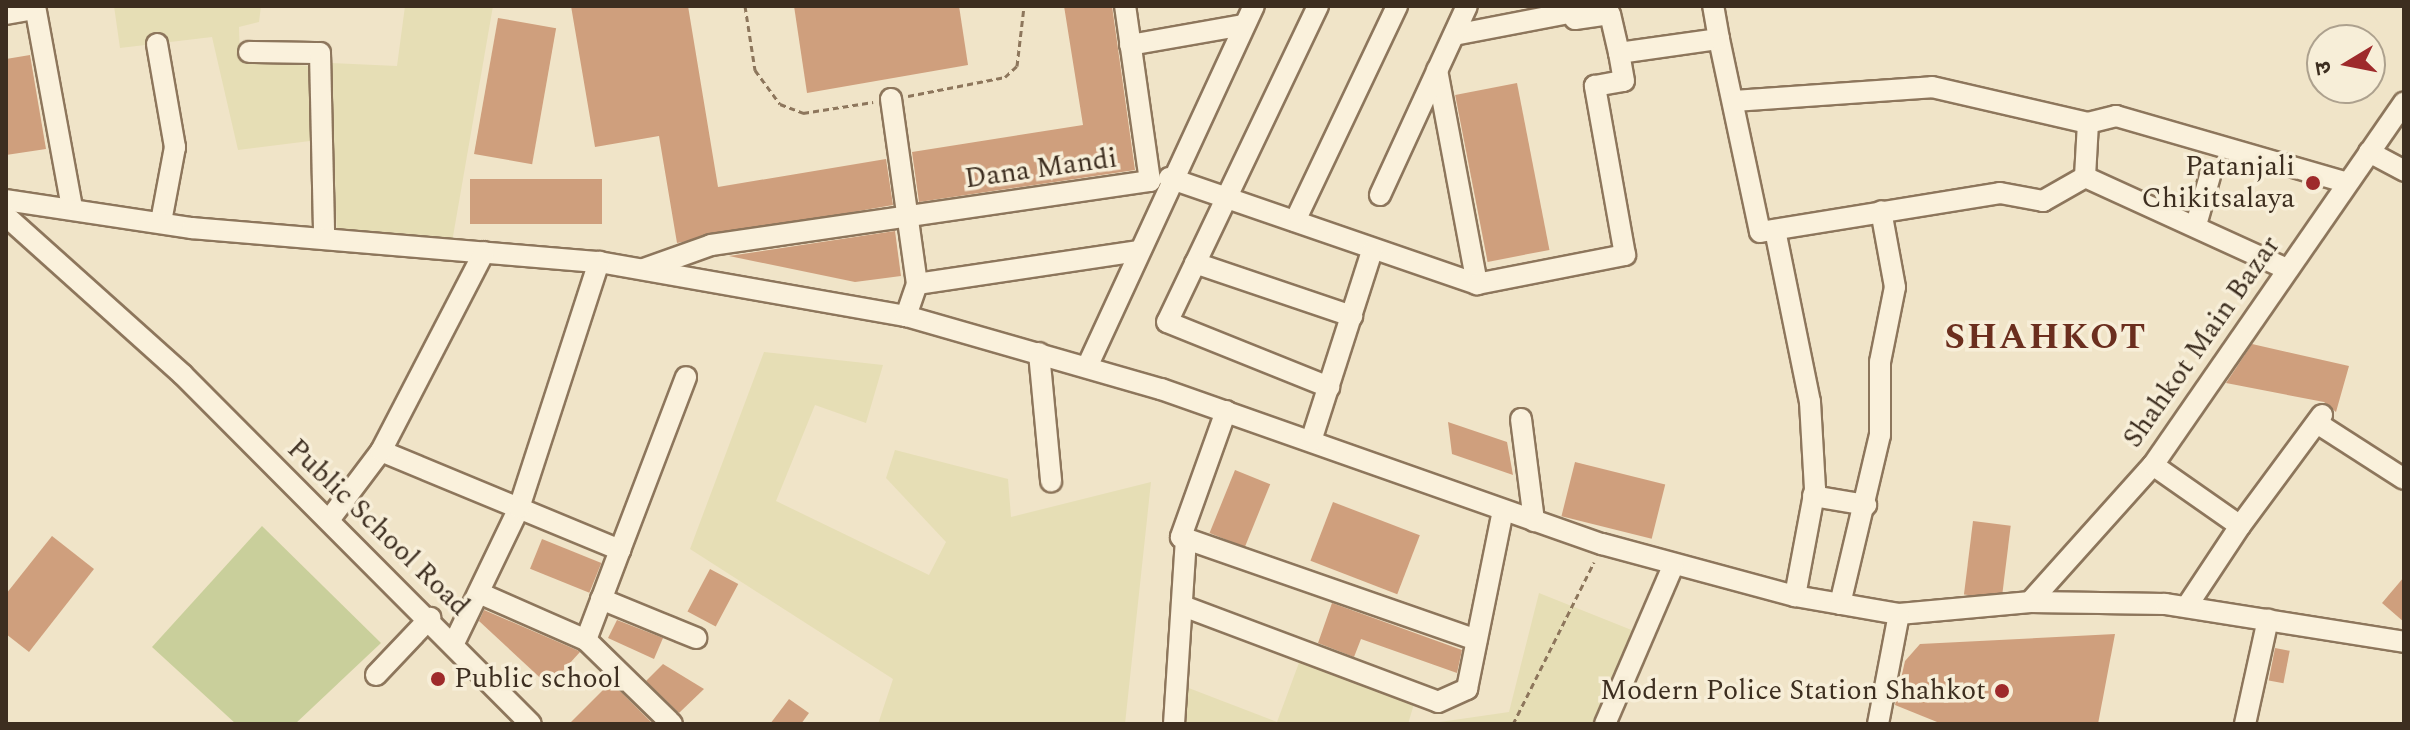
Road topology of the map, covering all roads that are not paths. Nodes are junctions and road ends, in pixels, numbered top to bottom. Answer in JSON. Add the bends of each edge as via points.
{"nodes":[{"id":1,"x":1125,"y":6,"type":"edge"},
{"id":2,"x":1254,"y":6,"type":"edge"},
{"id":3,"x":1318,"y":6,"type":"edge"},
{"id":4,"x":1397,"y":6,"type":"edge"},
{"id":5,"x":1467,"y":6,"type":"edge"},
{"id":6,"x":1713,"y":6,"type":"edge"},
{"id":7,"x":35,"y":8,"type":"edge"},
{"id":8,"x":1573,"y":9,"type":"edge"},
{"id":9,"x":6,"y":14,"type":"edge"},
{"id":10,"x":1244,"y":25,"type":"junction"},
{"id":11,"x":1454,"y":35,"type":"junction"},
{"id":12,"x":1719,"y":39,"type":"junction"},
{"id":13,"x":157,"y":44,"type":"dead end"},
{"id":14,"x":1130,"y":45,"type":"junction"},
{"id":15,"x":249,"y":52,"type":"dead end"},
{"id":16,"x":1619,"y":53,"type":"junction"},
{"id":17,"x":1437,"y":70,"type":"junction"},
{"id":18,"x":891,"y":99,"type":"road end"},
{"id":19,"x":1734,"y":101,"type":"junction"},
{"id":20,"x":2404,"y":102,"type":"edge"},
{"id":21,"x":2088,"y":123,"type":"junction"},
{"id":22,"x":2369,"y":152,"type":"junction"},
{"id":23,"x":2404,"y":171,"type":"edge"},
{"id":24,"x":2210,"y":176,"type":"dead end"},
{"id":25,"x":2085,"y":177,"type":"junction"},
{"id":26,"x":1160,"y":180,"type":"junction"},
{"id":27,"x":2345,"y":182,"type":"junction"},
{"id":28,"x":1227,"y":195,"type":"junction"},
{"id":29,"x":1380,"y":195,"type":"dead end"},
{"id":30,"x":6,"y":200,"type":"edge"},
{"id":31,"x":72,"y":208,"type":"junction"},
{"id":32,"x":1881,"y":211,"type":"junction"},
{"id":33,"x":6,"y":216,"type":"edge"},
{"id":34,"x":908,"y":217,"type":"junction"},
{"id":35,"x":1295,"y":221,"type":"junction"},
{"id":36,"x":161,"y":222,"type":"junction"},
{"id":37,"x":2196,"y":225,"type":"junction"},
{"id":38,"x":1775,"y":230,"type":"junction"},
{"id":39,"x":324,"y":235,"type":"junction"},
{"id":40,"x":1138,"y":251,"type":"junction"},
{"id":41,"x":1372,"y":251,"type":"junction"},
{"id":42,"x":484,"y":252,"type":"junction"},
{"id":43,"x":599,"y":262,"type":"junction"},
{"id":44,"x":1195,"y":263,"type":"junction"},
{"id":45,"x":2287,"y":269,"type":"junction"},
{"id":46,"x":641,"y":270,"type":"junction"},
{"id":47,"x":917,"y":284,"type":"junction"},
{"id":48,"x":1477,"y":284,"type":"junction"},
{"id":49,"x":906,"y":316,"type":"junction"},
{"id":50,"x":1352,"y":316,"type":"junction"},
{"id":51,"x":1039,"y":353,"type":"junction"},
{"id":52,"x":1087,"y":367,"type":"junction"},
{"id":53,"x":686,"y":377,"type":"dead end"},
{"id":54,"x":1329,"y":387,"type":"junction"},
{"id":55,"x":1226,"y":411,"type":"junction"},
{"id":56,"x":1521,"y":419,"type":"dead end"},
{"id":57,"x":1311,"y":441,"type":"junction"},
{"id":58,"x":381,"y":451,"type":"junction"},
{"id":59,"x":2153,"y":465,"type":"junction"},
{"id":60,"x":2404,"y":479,"type":"edge"},
{"id":61,"x":1051,"y":481,"type":"dead end"},
{"id":62,"x":1813,"y":496,"type":"junction"},
{"id":63,"x":1866,"y":505,"type":"junction"},
{"id":64,"x":519,"y":508,"type":"junction"},
{"id":65,"x":1503,"y":511,"type":"junction"},
{"id":66,"x":329,"y":520,"type":"junction"},
{"id":67,"x":1534,"y":521,"type":"junction"},
{"id":68,"x":2240,"y":526,"type":"junction"},
{"id":69,"x":1186,"y":539,"type":"junction"},
{"id":70,"x":620,"y":550,"type":"junction"},
{"id":71,"x":1673,"y":566,"type":"junction"},
{"id":72,"x":481,"y":594,"type":"junction"},
{"id":73,"x":1795,"y":596,"type":"junction"},
{"id":74,"x":601,"y":599,"type":"junction"},
{"id":75,"x":2030,"y":602,"type":"junction"},
{"id":76,"x":1840,"y":604,"type":"junction"},
{"id":77,"x":1183,"y":606,"type":"junction"},
{"id":78,"x":2187,"y":606,"type":"junction"},
{"id":79,"x":1899,"y":614,"type":"junction"},
{"id":80,"x":430,"y":618,"type":"junction"},
{"id":81,"x":2268,"y":619,"type":"junction"},
{"id":82,"x":696,"y":638,"type":"dead end"},
{"id":83,"x":586,"y":640,"type":"junction"},
{"id":84,"x":1477,"y":640,"type":"junction"},
{"id":85,"x":455,"y":641,"type":"junction"},
{"id":86,"x":2404,"y":642,"type":"edge"},
{"id":87,"x":376,"y":675,"type":"dead end"},
{"id":88,"x":531,"y":724,"type":"edge"},
{"id":89,"x":672,"y":724,"type":"edge"},
{"id":90,"x":1174,"y":724,"type":"edge"},
{"id":91,"x":1605,"y":724,"type":"edge"},
{"id":92,"x":1878,"y":724,"type":"edge"},
{"id":93,"x":2245,"y":724,"type":"edge"}],
"edges":[{"from":1,"to":14,"type":"street","name":"Dana Mandi"},
{"from":2,"to":10,"type":"street"},
{"from":3,"to":28,"type":"street"},
{"from":4,"to":35,"type":"street"},
{"from":5,"to":11,"type":"street"},
{"from":6,"to":12,"type":"street"},
{"from":7,"to":9,"type":"street"},
{"from":7,"to":31,"type":"street"},
{"from":8,"to":11,"type":"street"},
{"from":8,"to":16,"type":"street","via":[[1575,19],[1610,14]]},
{"from":10,"to":14,"type":"street"},
{"from":10,"to":26,"type":"street"},
{"from":11,"to":17,"type":"street"},
{"from":12,"to":16,"type":"street"},
{"from":12,"to":19,"type":"street"},
{"from":13,"to":36,"type":"street","via":[[175,147]]},
{"from":14,"to":26,"type":"street","name":"Dana Mandi"},
{"from":15,"to":39,"type":"street","via":[[320,53]]},
{"from":16,"to":48,"type":"street","via":[[1624,81],[1595,86],[1625,255]]},
{"from":17,"to":29,"type":"street"},
{"from":17,"to":48,"type":"street"},
{"from":18,"to":34,"type":"street"},
{"from":19,"to":21,"type":"street","via":[[1932,87]]},
{"from":19,"to":38,"type":"street","via":[[1760,232]]},
{"from":20,"to":22,"type":"street","name":"Shahkot Main Bazar"},
{"from":21,"to":25,"type":"street"},
{"from":21,"to":27,"type":"street","via":[[2116,116]]},
{"from":22,"to":23,"type":"street"},
{"from":22,"to":27,"type":"street","name":"Shahkot Main Bazar"},
{"from":24,"to":37,"type":"street"},
{"from":25,"to":32,"type":"street","via":[[2043,201],[2000,193]]},
{"from":25,"to":37,"type":"street"},
{"from":26,"to":28,"type":"street"},
{"from":26,"to":34,"type":"street","name":"Dana Mandi"},
{"from":26,"to":40,"type":"street"},
{"from":27,"to":45,"type":"street","name":"Shahkot Main Bazar"},
{"from":28,"to":35,"type":"street"},
{"from":28,"to":44,"type":"street"},
{"from":30,"to":31,"type":"street"},
{"from":31,"to":36,"type":"street"},
{"from":32,"to":38,"type":"street"},
{"from":32,"to":63,"type":"street","via":[[1895,287]]},
{"from":33,"to":66,"type":"street","name":"Public School Road","via":[[182,374]]},
{"from":34,"to":46,"type":"street","name":"Dana Mandi","via":[[711,245]]},
{"from":34,"to":47,"type":"street"},
{"from":35,"to":41,"type":"street"},
{"from":36,"to":39,"type":"street"},
{"from":37,"to":45,"type":"street"},
{"from":38,"to":62,"type":"street","via":[[1810,402]]},
{"from":39,"to":42,"type":"street"},
{"from":40,"to":47,"type":"street"},
{"from":40,"to":52,"type":"street"},
{"from":41,"to":48,"type":"street"},
{"from":41,"to":50,"type":"street"},
{"from":42,"to":43,"type":"street"},
{"from":42,"to":58,"type":"street"},
{"from":43,"to":46,"type":"street"},
{"from":43,"to":64,"type":"street"},
{"from":44,"to":50,"type":"street"},
{"from":44,"to":54,"type":"street","via":[[1167,322]]},
{"from":45,"to":59,"type":"street","name":"Shahkot Main Bazar"},
{"from":46,"to":49,"type":"street"},
{"from":47,"to":49,"type":"street"},
{"from":49,"to":51,"type":"street"},
{"from":50,"to":54,"type":"street"},
{"from":51,"to":52,"type":"street"},
{"from":51,"to":61,"type":"street"},
{"from":52,"to":55,"type":"street"},
{"from":53,"to":70,"type":"street"},
{"from":54,"to":57,"type":"street"},
{"from":55,"to":57,"type":"street"},
{"from":55,"to":69,"type":"street"},
{"from":56,"to":67,"type":"street"},
{"from":57,"to":65,"type":"street"},
{"from":58,"to":64,"type":"street"},
{"from":58,"to":66,"type":"street"},
{"from":59,"to":68,"type":"street"},
{"from":59,"to":75,"type":"street","name":"Shahkot Main Bazar"},
{"from":60,"to":68,"type":"street","via":[[2320,419]]},
{"from":62,"to":63,"type":"street"},
{"from":62,"to":73,"type":"street"},
{"from":63,"to":76,"type":"street"},
{"from":64,"to":70,"type":"street"},
{"from":64,"to":72,"type":"street"},
{"from":65,"to":67,"type":"street"},
{"from":65,"to":84,"type":"street"},
{"from":66,"to":80,"type":"street","name":"Public School Road"},
{"from":67,"to":71,"type":"street"},
{"from":68,"to":78,"type":"street"},
{"from":69,"to":77,"type":"street"},
{"from":69,"to":84,"type":"street"},
{"from":70,"to":74,"type":"street"},
{"from":71,"to":73,"type":"street"},
{"from":71,"to":91,"type":"street"},
{"from":72,"to":83,"type":"street"},
{"from":72,"to":85,"type":"street"},
{"from":73,"to":76,"type":"street"},
{"from":74,"to":82,"type":"street"},
{"from":74,"to":83,"type":"street"},
{"from":75,"to":78,"type":"street"},
{"from":75,"to":79,"type":"street"},
{"from":76,"to":79,"type":"street"},
{"from":77,"to":84,"type":"street","via":[[1438,702],[1467,689]]},
{"from":77,"to":90,"type":"street"},
{"from":78,"to":81,"type":"street"},
{"from":79,"to":92,"type":"street"},
{"from":80,"to":85,"type":"street","name":"Public School Road","via":[[437,633]]},
{"from":80,"to":87,"type":"street"},
{"from":81,"to":86,"type":"street"},
{"from":81,"to":93,"type":"street"},
{"from":83,"to":89,"type":"street"},
{"from":85,"to":88,"type":"street","name":"Public School Road"}]}
